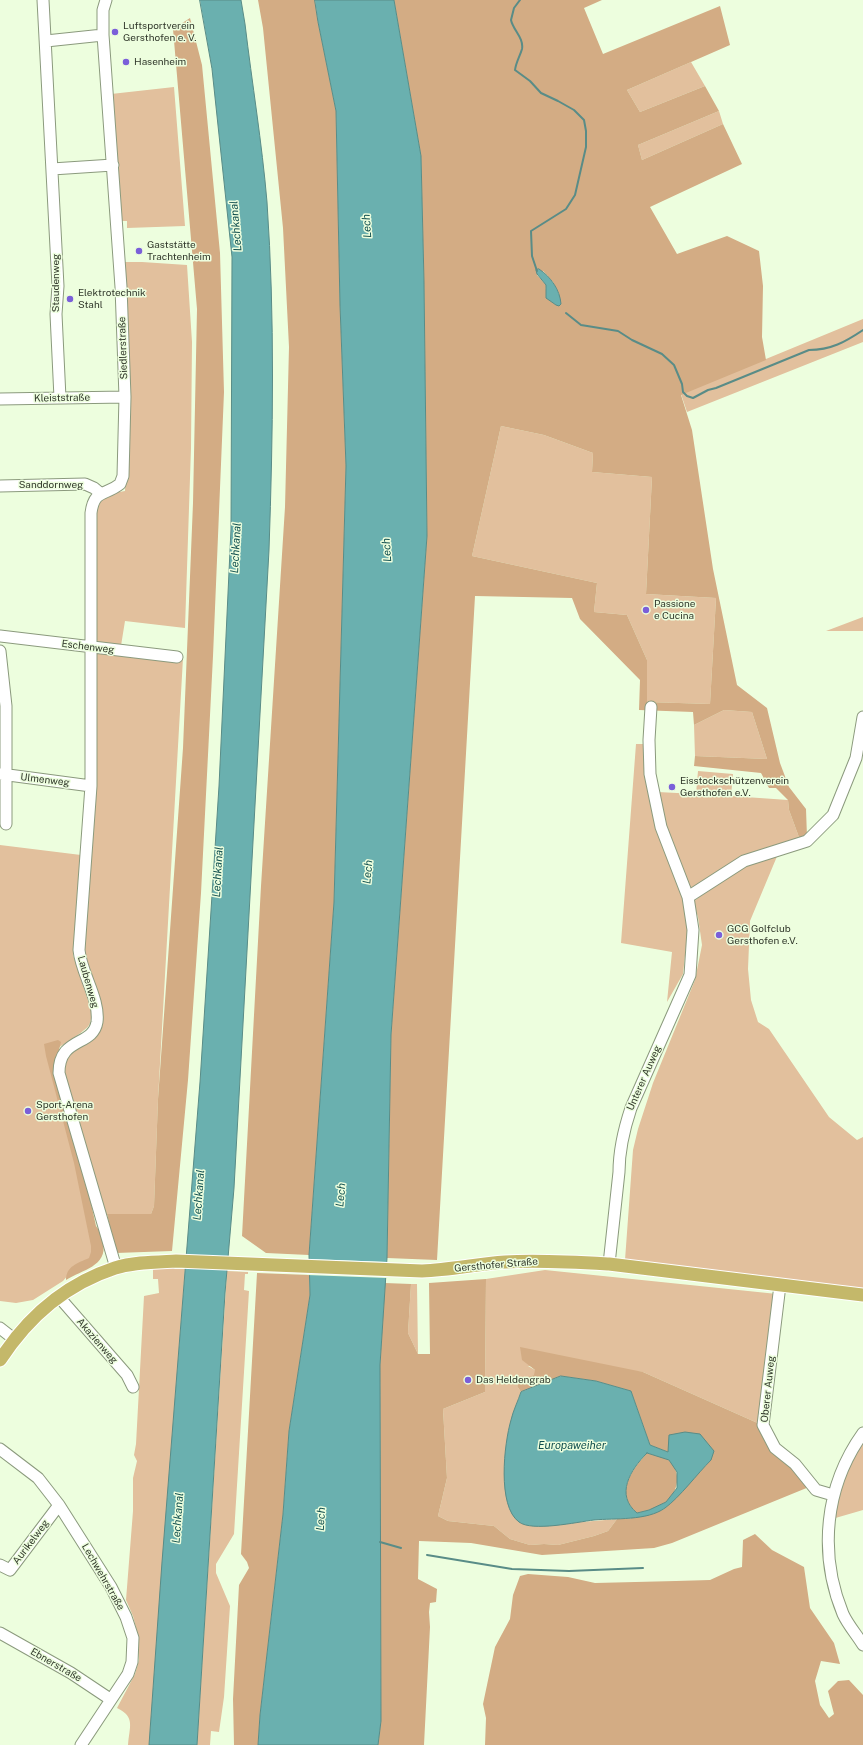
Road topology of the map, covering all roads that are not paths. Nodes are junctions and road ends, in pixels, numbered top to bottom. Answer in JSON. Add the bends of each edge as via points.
{"nodes":[{"id":1,"x":43,"y":0,"type":"edge"},
{"id":2,"x":103,"y":3,"type":"edge"},
{"id":3,"x":104,"y":35,"type":"junction"},
{"id":4,"x":46,"y":41,"type":"junction"},
{"id":5,"x":113,"y":165,"type":"junction"},
{"id":6,"x":52,"y":169,"type":"junction"},
{"id":7,"x":125,"y":396,"type":"junction"},
{"id":8,"x":60,"y":398,"type":"junction"},
{"id":9,"x":0,"y":399,"type":"edge"},
{"id":10,"x":0,"y":486,"type":"edge"},
{"id":11,"x":100,"y":493,"type":"junction"},
{"id":12,"x":0,"y":636,"type":"edge"},
{"id":13,"x":91,"y":647,"type":"junction"},
{"id":14,"x":0,"y":651,"type":"edge"},
{"id":15,"x":177,"y":657,"type":"dead end"},
{"id":16,"x":3,"y":706,"type":"edge"},
{"id":17,"x":650,"y":707,"type":"dead end"},
{"id":18,"x":863,"y":717,"type":"edge"},
{"id":19,"x":3,"y":774,"type":"edge"},
{"id":20,"x":91,"y":786,"type":"junction"},
{"id":21,"x":6,"y":824,"type":"dead end"},
{"id":22,"x":688,"y":898,"type":"junction"},
{"id":23,"x":609,"y":1264,"type":"junction"},
{"id":24,"x":116,"y":1268,"type":"junction"},
{"id":25,"x":780,"y":1285,"type":"junction"},
{"id":26,"x":863,"y":1295,"type":"edge"},
{"id":27,"x":59,"y":1297,"type":"junction"},
{"id":28,"x":0,"y":1328,"type":"edge"},
{"id":29,"x":14,"y":1339,"type":"junction"},
{"id":30,"x":0,"y":1360,"type":"edge"},
{"id":31,"x":133,"y":1387,"type":"dead end"},
{"id":32,"x":863,"y":1433,"type":"edge"},
{"id":33,"x":0,"y":1449,"type":"edge"},
{"id":34,"x":833,"y":1495,"type":"junction"},
{"id":35,"x":59,"y":1505,"type":"junction"},
{"id":36,"x":0,"y":1565,"type":"edge"},
{"id":37,"x":0,"y":1633,"type":"edge"},
{"id":38,"x":863,"y":1645,"type":"edge"},
{"id":39,"x":110,"y":1699,"type":"junction"},
{"id":40,"x":81,"y":1745,"type":"edge"}],
"edges":[{"from":1,"to":4,"type":"street","name":"Staudenweg"},
{"from":2,"to":3,"type":"street","name":"Siedlerstraße"},
{"from":3,"to":4,"type":"street"},
{"from":3,"to":5,"type":"street","name":"Siedlerstraße"},
{"from":4,"to":6,"type":"street","name":"Staudenweg"},
{"from":5,"to":6,"type":"street"},
{"from":5,"to":7,"type":"street","name":"Siedlerstraße","via":[[119,238]]},
{"from":6,"to":8,"type":"street","name":"Staudenweg"},
{"from":7,"to":8,"type":"street","name":"Kleiststraße"},
{"from":7,"to":11,"type":"street","name":"Siedlerstraße","via":[[122,481],[116,487]]},
{"from":8,"to":9,"type":"street","name":"Kleiststraße"},
{"from":10,"to":11,"type":"street","name":"Sanddornweg","via":[[85,484]]},
{"from":11,"to":13,"type":"street","via":[[92,505],[91,513]]},
{"from":12,"to":13,"type":"street","name":"Eschenweg"},
{"from":13,"to":15,"type":"street","name":"Eschenweg"},
{"from":13,"to":20,"type":"street","name":"Laubenweg"},
{"from":14,"to":16,"type":"street"},
{"from":16,"to":19,"type":"street"},
{"from":17,"to":22,"type":"street","name":"Unterer Auweg","via":[[650,774],[660,827]]},
{"from":18,"to":22,"type":"street","via":[[856,758],[833,815],[807,841],[744,861]]},
{"from":19,"to":20,"type":"street","name":"Ulmenweg"},
{"from":19,"to":21,"type":"street"},
{"from":20,"to":24,"type":"street","name":"Laubenweg","via":[[79,950],[95,1002],[97,1021],[88,1036],[63,1053],[59,1062],[59,1072]]},
{"from":22,"to":23,"type":"street","name":"Unterer Auweg","via":[[693,930],[690,975],[625,1124]]},
{"from":23,"to":24,"type":"main road","name":"Gersthofer Straße","via":[[538,1260],[411,1271],[176,1261]]},
{"from":23,"to":25,"type":"main road","name":"Gersthofer Straße"},
{"from":24,"to":27,"type":"main road","name":"Gersthofer Straße","via":[[80,1284]]},
{"from":25,"to":26,"type":"main road","name":"Gersthofer Straße"},
{"from":25,"to":34,"type":"street","name":"Oberer Auweg","via":[[763,1425],[775,1448],[795,1464],[816,1490]]},
{"from":27,"to":29,"type":"main road","name":"Gersthofer Straße","via":[[26,1324]]},
{"from":27,"to":31,"type":"street","name":"Akazienweg","via":[[127,1375]]},
{"from":28,"to":29,"type":"street"},
{"from":29,"to":30,"type":"main road","name":"Gersthofer Straße"},
{"from":32,"to":34,"type":"street","via":[[844,1464]]},
{"from":33,"to":35,"type":"street","name":"Lechwehrstraße","via":[[38,1478]]},
{"from":34,"to":38,"type":"street","via":[[828,1536],[833,1586],[844,1616]]},
{"from":35,"to":36,"type":"street","name":"Aurikelweg","via":[[10,1570]]},
{"from":35,"to":39,"type":"street","name":"Lechwehrstraße","via":[[111,1587],[133,1638],[132,1662],[128,1674]]},
{"from":37,"to":39,"type":"street","name":"Ebnerstraße","via":[[71,1673]]},
{"from":39,"to":40,"type":"street","name":"Lechwehrstraße"}]}
